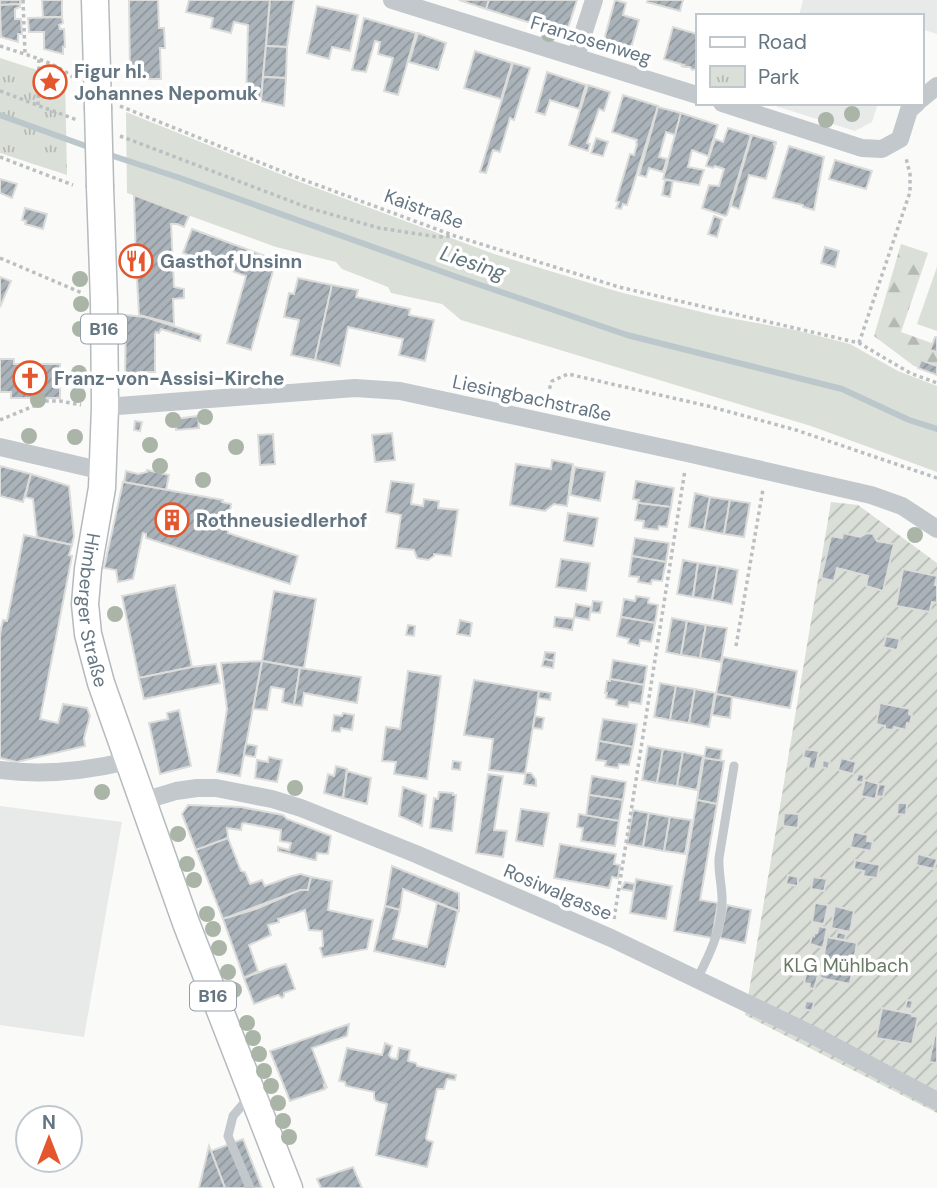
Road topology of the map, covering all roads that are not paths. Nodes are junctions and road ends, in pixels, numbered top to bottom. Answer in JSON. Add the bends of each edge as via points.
{"nodes":[{"id":1,"x":94,"y":0,"type":"edge"},
{"id":2,"x":392,"y":0,"type":"edge"},
{"id":3,"x":594,"y":0,"type":"edge"},
{"id":4,"x":576,"y":56,"type":"junction"},
{"id":5,"x":937,"y":86,"type":"edge"},
{"id":6,"x":696,"y":95,"type":"edge"},
{"id":7,"x":923,"y":97,"type":"edge"},
{"id":8,"x":728,"y":105,"type":"edge"},
{"id":9,"x":915,"y":105,"type":"edge"},
{"id":10,"x":94,"y":406,"type":"junction"},
{"id":11,"x":0,"y":447,"type":"edge"},
{"id":12,"x":93,"y":469,"type":"junction"},
{"id":13,"x":937,"y":529,"type":"edge"},
{"id":14,"x":128,"y":761,"type":"junction"},
{"id":15,"x":734,"y":766,"type":"dead end"},
{"id":16,"x":0,"y":770,"type":"edge"},
{"id":17,"x":143,"y":802,"type":"junction"},
{"id":18,"x":697,"y":979,"type":"junction"},
{"id":19,"x":251,"y":1095,"type":"junction"},
{"id":20,"x":937,"y":1101,"type":"edge"},
{"id":21,"x":250,"y":1188,"type":"edge"},
{"id":22,"x":289,"y":1188,"type":"edge"}],
"edges":[{"from":1,"to":10,"type":"main road","name":"Himberger Straße","number":"B16","bridge":true,"via":[[91,109],[100,187],[104,302]]},
{"from":2,"to":4,"type":"street","name":"Franzosenweg"},
{"from":3,"to":4,"type":"street"},
{"from":4,"to":6,"type":"street","name":"Franzosenweg"},
{"from":5,"to":7,"type":"street"},
{"from":8,"to":9,"type":"street","via":[[862,148],[882,149],[901,139]]},
{"from":10,"to":12,"type":"main road","name":"Himberger Straße","number":"B16"},
{"from":10,"to":13,"type":"street","name":"Liesingbachstraße","via":[[355,388],[400,391],[871,495],[902,506]]},
{"from":11,"to":12,"type":"street"},
{"from":12,"to":14,"type":"main road","name":"Himberger Straße","number":"B16","via":[[100,507],[87,578],[85,620]]},
{"from":14,"to":16,"type":"street","via":[[47,773]]},
{"from":14,"to":17,"type":"main road","name":"Himberger Straße","number":"B16"},
{"from":15,"to":18,"type":"lane","via":[[719,858],[722,903],[716,939]]},
{"from":17,"to":18,"type":"street","name":"Rosiwalgasse","via":[[197,788],[272,799],[416,854]]},
{"from":17,"to":19,"type":"main road","name":"Himberger Straße","number":"B16"},
{"from":18,"to":20,"type":"street","name":"Rosiwalgasse"},
{"from":19,"to":21,"type":"lane","via":[[233,1116],[228,1136]]},
{"from":19,"to":22,"type":"main road","name":"Himberger Straße","number":"B16"}]}
